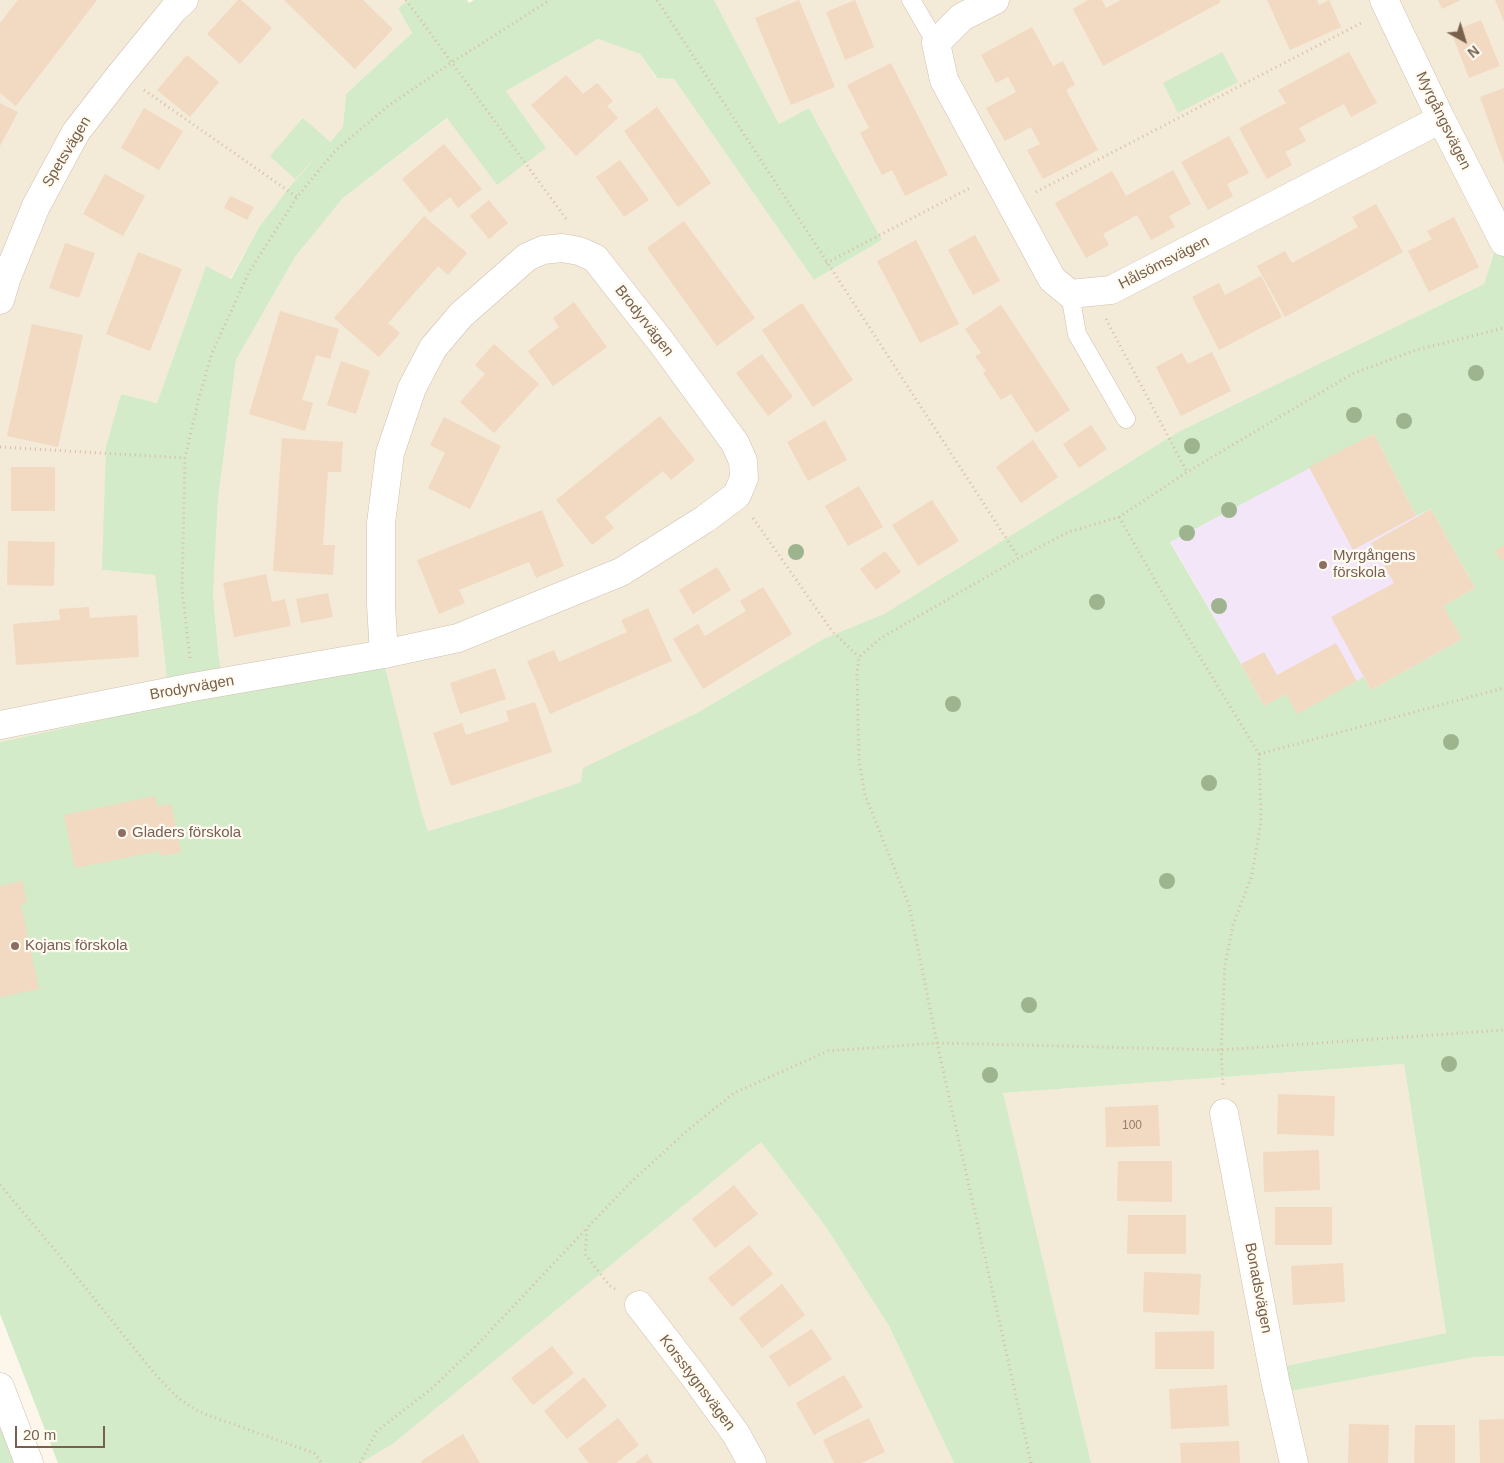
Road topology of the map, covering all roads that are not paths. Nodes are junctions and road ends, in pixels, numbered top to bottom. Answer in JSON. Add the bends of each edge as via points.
{"nodes":[{"id":1,"x":184,"y":0,"type":"edge"},
{"id":2,"x":911,"y":0,"type":"edge"},
{"id":3,"x":995,"y":0,"type":"edge"},
{"id":4,"x":1386,"y":5,"type":"edge"},
{"id":5,"x":936,"y":43,"type":"junction"},
{"id":6,"x":1441,"y":119,"type":"junction"},
{"id":7,"x":1504,"y":242,"type":"edge"},
{"id":8,"x":1081,"y":293,"type":"junction"},
{"id":9,"x":0,"y":300,"type":"edge"},
{"id":10,"x":1126,"y":419,"type":"dead end"},
{"id":11,"x":384,"y":654,"type":"junction"},
{"id":12,"x":0,"y":725,"type":"edge"},
{"id":13,"x":1224,"y":1113,"type":"road end"},
{"id":14,"x":638,"y":1305,"type":"road end"},
{"id":15,"x":0,"y":1387,"type":"edge"},
{"id":16,"x":29,"y":1463,"type":"edge"},
{"id":17,"x":752,"y":1463,"type":"edge"},
{"id":18,"x":1294,"y":1463,"type":"edge"}],
"edges":[{"from":1,"to":9,"type":"street","name":"Spetsvägen","via":[[76,132],[36,206]]},
{"from":2,"to":5,"type":"lane"},
{"from":3,"to":5,"type":"street","via":[[962,17]]},
{"from":4,"to":6,"type":"street","name":"Myrgångsvägen"},
{"from":5,"to":8,"type":"street","via":[[944,80],[1052,279]]},
{"from":6,"to":7,"type":"street","name":"Myrgångsvägen"},
{"from":6,"to":8,"type":"street","name":"Hålsömsvägen","via":[[1111,290]]},
{"from":8,"to":10,"type":"lane","via":[[1078,334]]},
{"from":11,"to":11,"type":"street","name":"Brodyrvägen","via":[[458,638],[621,572],[738,495],[744,478],[743,461],[736,443],[596,258],[562,248],[543,250],[527,257],[461,315],[433,348],[412,388],[390,453],[381,522]]},
{"from":11,"to":12,"type":"street","name":"Brodyrvägen"},
{"from":13,"to":18,"type":"street","name":"Bonadsvägen"},
{"from":14,"to":17,"type":"street","name":"Korsstygnsvägen","via":[[736,1434]]},
{"from":15,"to":16,"type":"street"}]}
